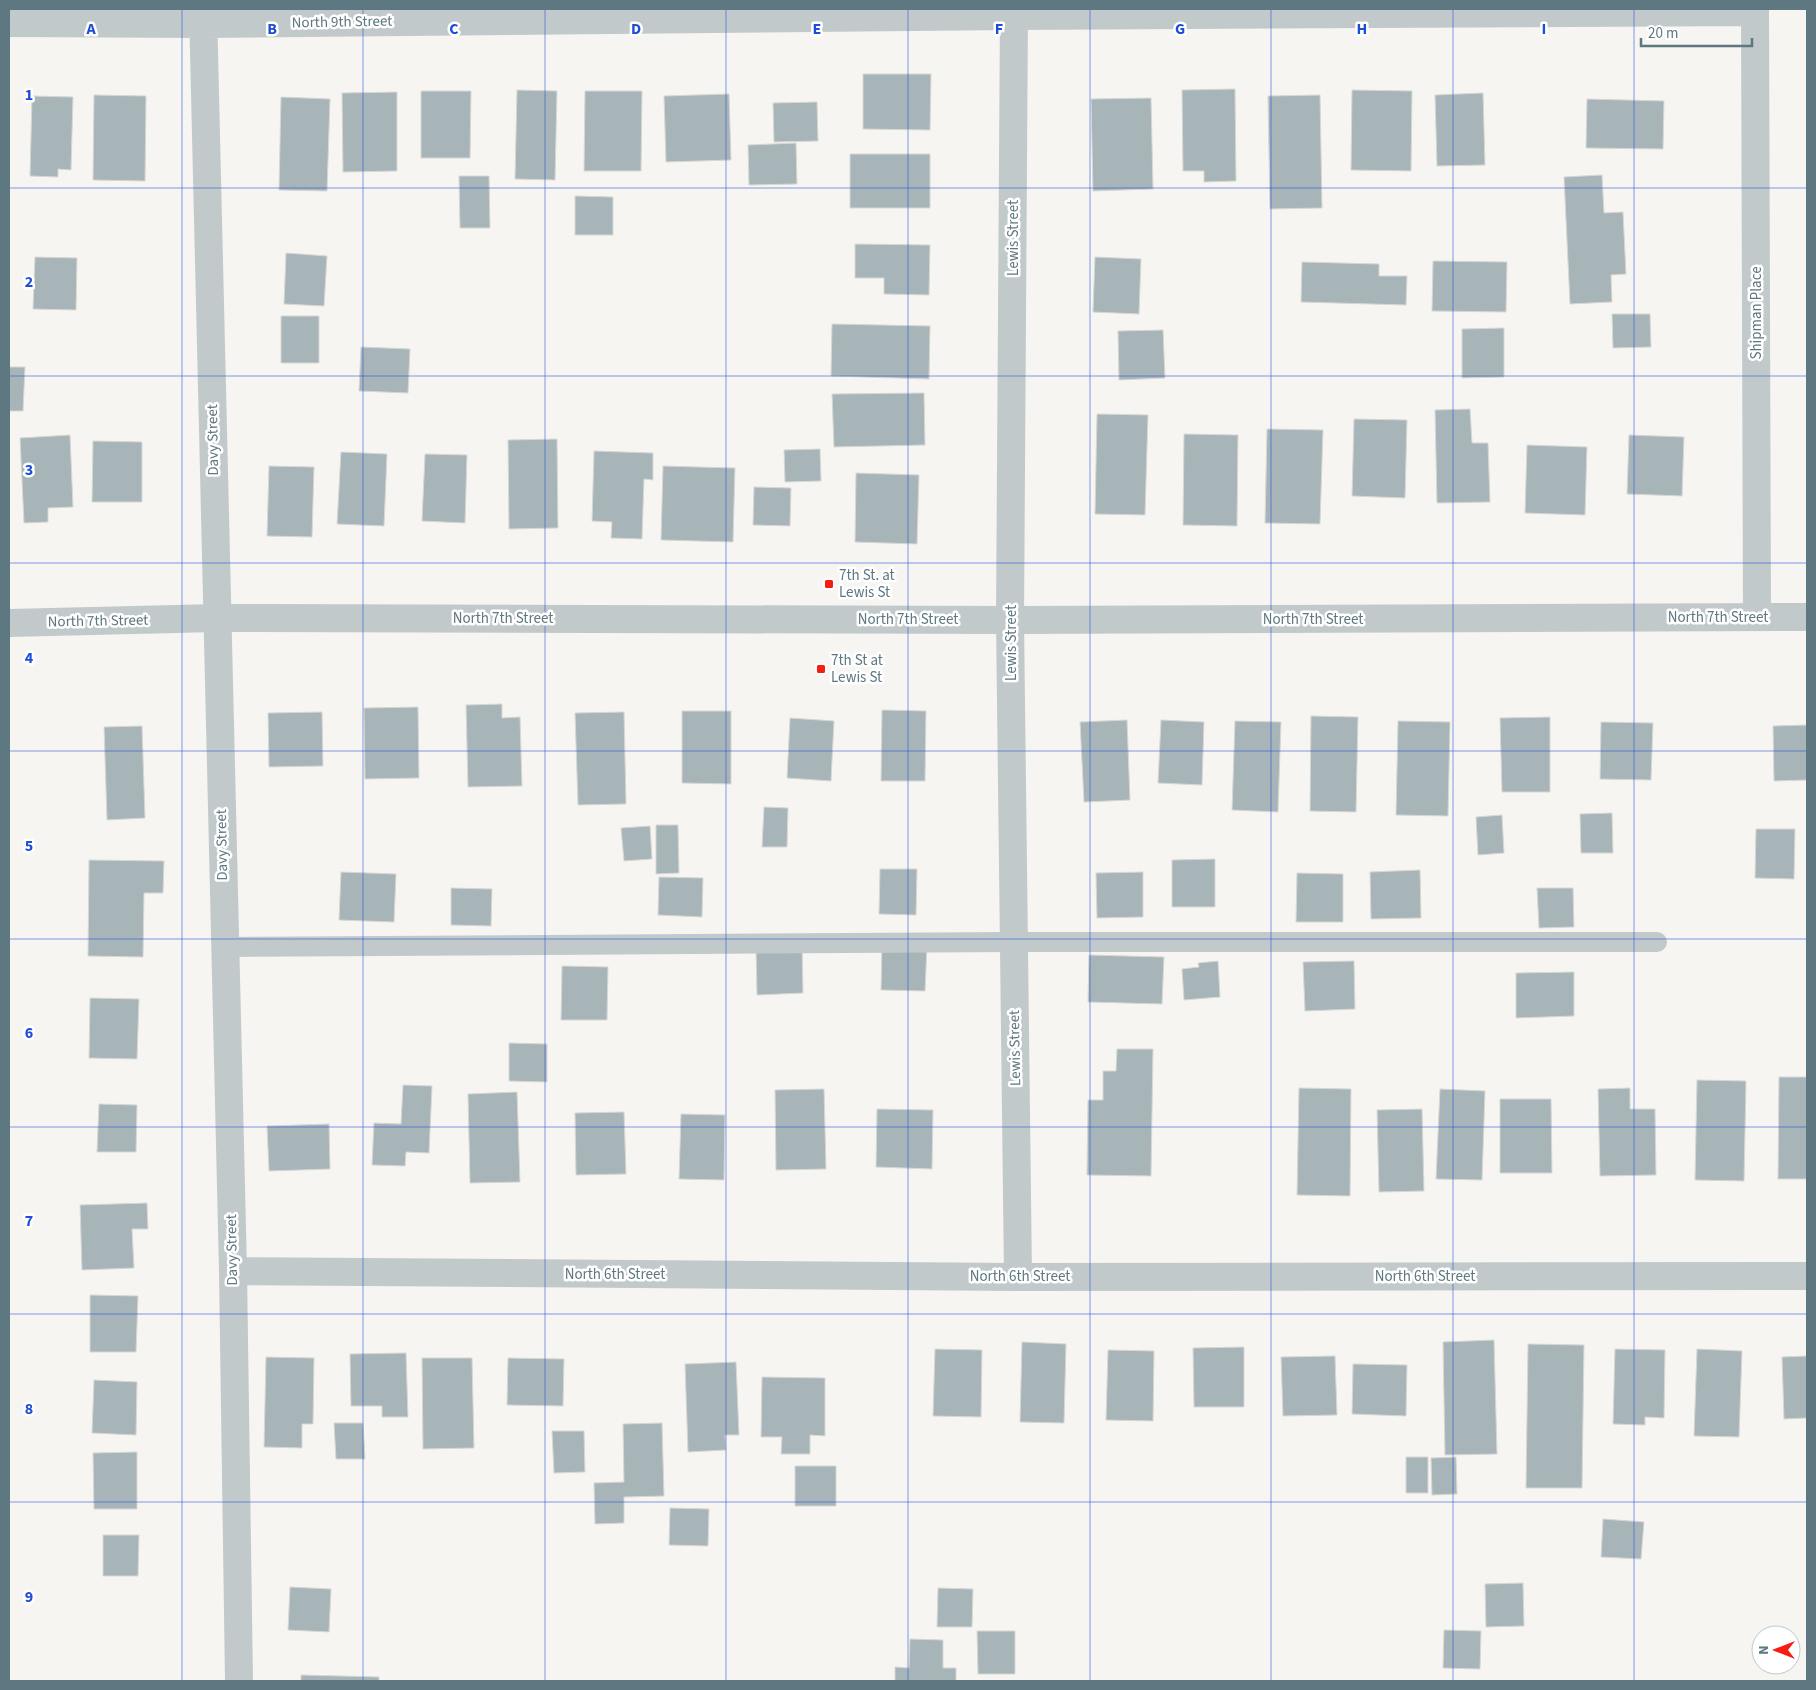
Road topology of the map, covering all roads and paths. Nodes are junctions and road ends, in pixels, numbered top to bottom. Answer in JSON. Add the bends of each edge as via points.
{"nodes":[{"id":1,"x":1755,"y":11,"type":"edge"},
{"id":2,"x":1014,"y":12,"type":"edge"},
{"id":3,"x":203,"y":16,"type":"edge"},
{"id":4,"x":9,"y":23,"type":"edge"},
{"id":5,"x":1757,"y":617,"type":"junction"},
{"id":6,"x":1807,"y":617,"type":"edge"},
{"id":7,"x":217,"y":618,"type":"junction"},
{"id":8,"x":1010,"y":620,"type":"junction"},
{"id":9,"x":9,"y":623,"type":"edge"},
{"id":10,"x":1014,"y":942,"type":"junction"},
{"id":11,"x":1658,"y":942,"type":"dead end"},
{"id":12,"x":225,"y":946,"type":"junction"},
{"id":13,"x":233,"y":1271,"type":"junction"},
{"id":14,"x":1807,"y":1276,"type":"edge"},
{"id":15,"x":1018,"y":1277,"type":"junction"},
{"id":16,"x":239,"y":1681,"type":"edge"}],
"edges":[{"from":1,"to":2,"type":"street","name":"North 9th Street"},
{"from":1,"to":5,"type":"street","name":"Shipman Place"},
{"from":2,"to":3,"type":"street","name":"North 9th Street"},
{"from":2,"to":8,"type":"street","name":"Lewis Street"},
{"from":3,"to":4,"type":"street","name":"North 9th Street"},
{"from":3,"to":7,"type":"street","name":"Davy Street"},
{"from":5,"to":6,"type":"street","name":"North 7th Street"},
{"from":5,"to":8,"type":"street","name":"North 7th Street"},
{"from":7,"to":8,"type":"street","name":"North 7th Street"},
{"from":7,"to":9,"type":"street","name":"North 7th Street"},
{"from":7,"to":12,"type":"street","name":"Davy Street"},
{"from":8,"to":10,"type":"street","name":"Lewis Street"},
{"from":10,"to":11,"type":"lane"},
{"from":10,"to":12,"type":"lane"},
{"from":10,"to":15,"type":"street","name":"Lewis Street"},
{"from":12,"to":13,"type":"street","name":"Davy Street"},
{"from":13,"to":15,"type":"street","name":"North 6th Street"},
{"from":13,"to":16,"type":"street","name":"Davy Street"},
{"from":14,"to":15,"type":"street","name":"North 6th Street"}]}
